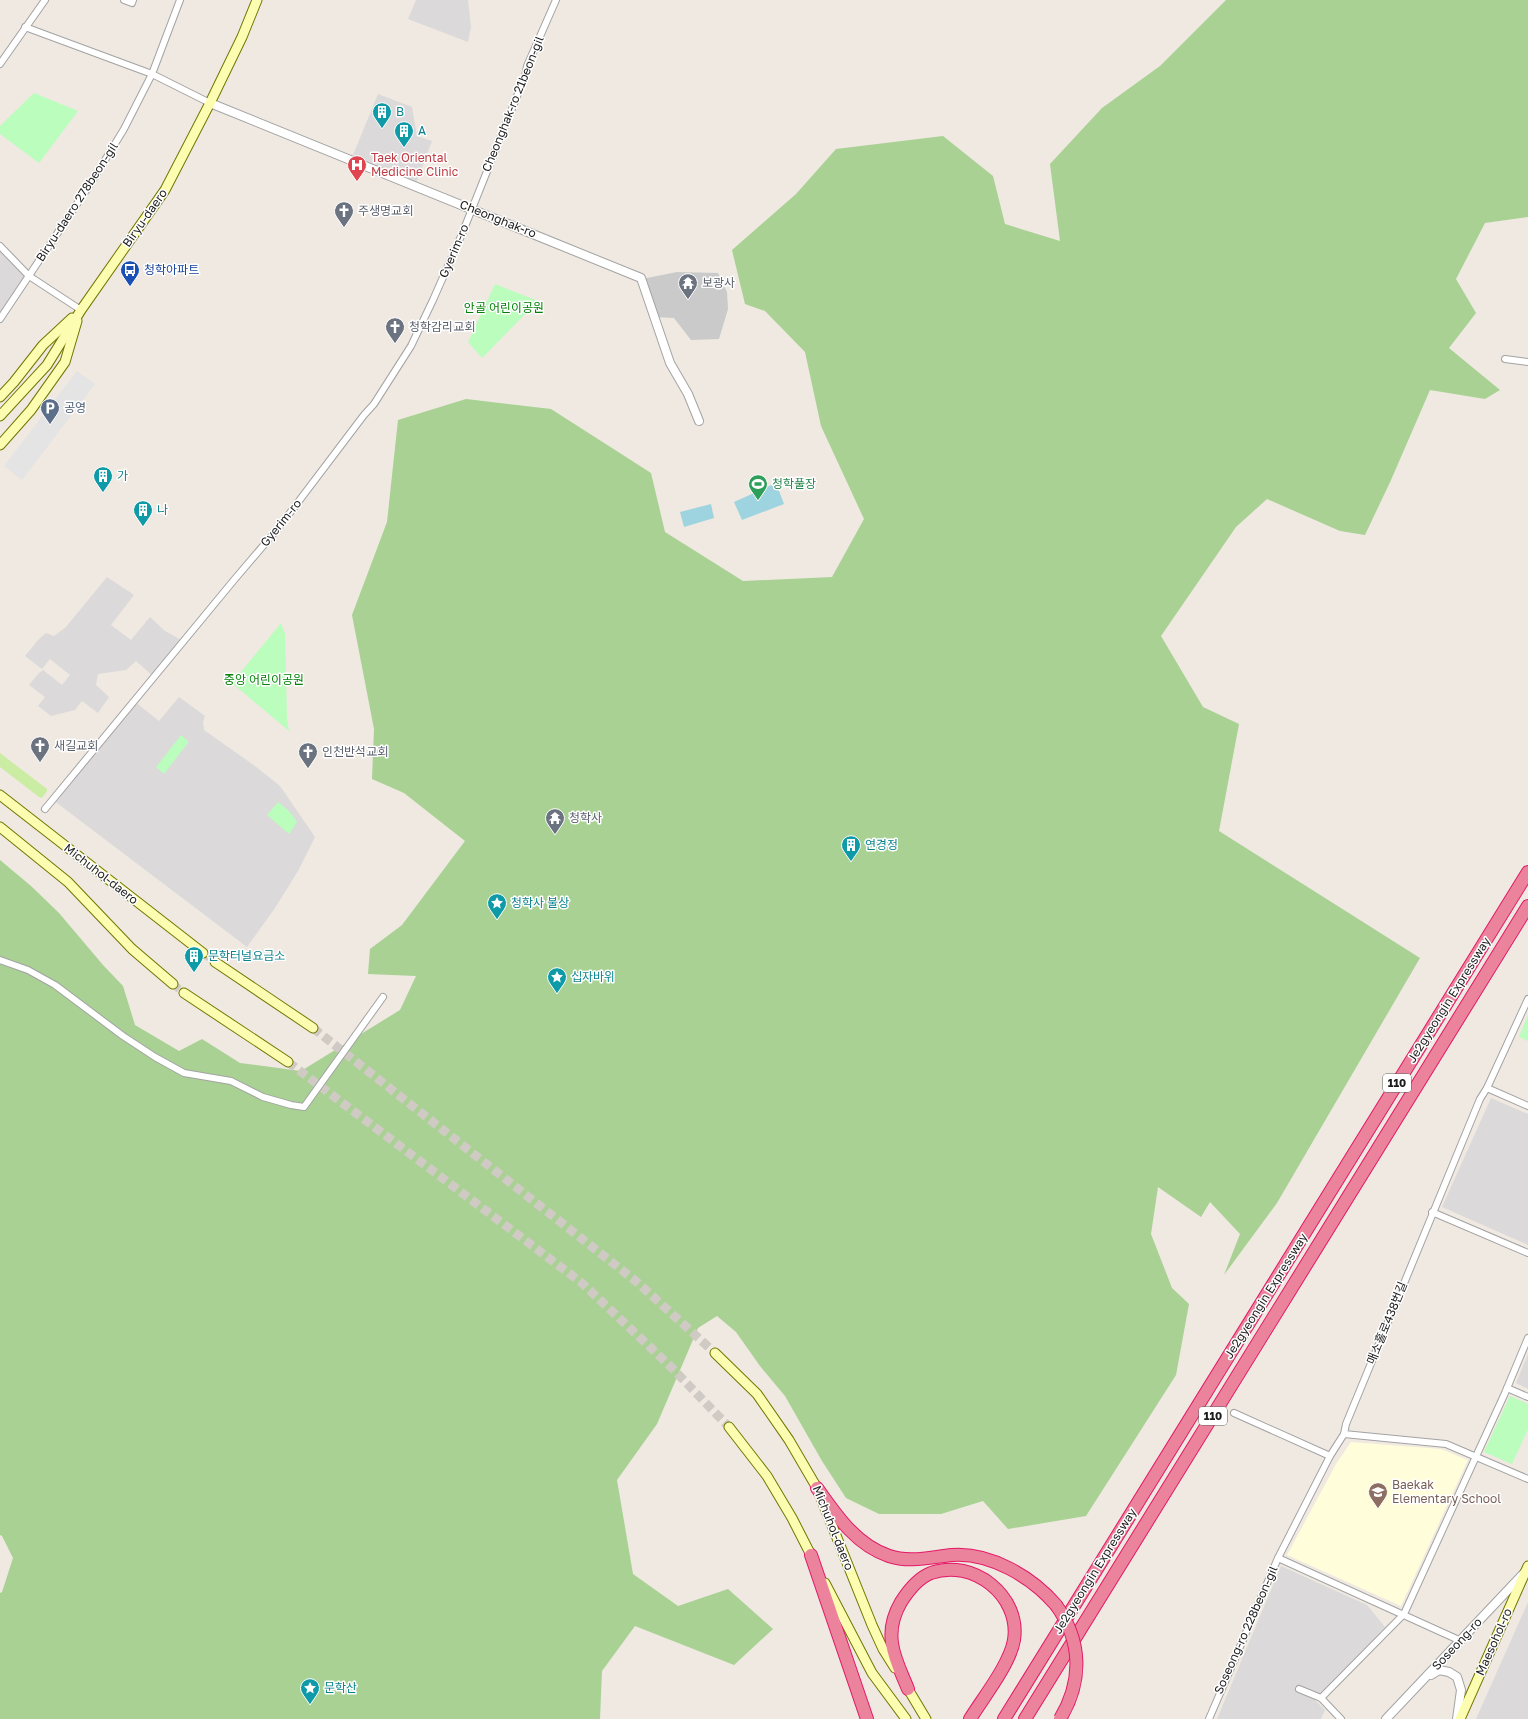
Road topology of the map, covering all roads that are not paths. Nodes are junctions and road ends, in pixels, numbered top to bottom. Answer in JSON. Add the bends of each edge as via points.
{"nodes":[{"id":1,"x":45,"y":0,"type":"edge"},
{"id":2,"x":124,"y":0,"type":"edge"},
{"id":3,"x":133,"y":0,"type":"edge"},
{"id":4,"x":180,"y":0,"type":"edge"},
{"id":5,"x":257,"y":0,"type":"edge"},
{"id":6,"x":556,"y":0,"type":"edge"},
{"id":7,"x":25,"y":27,"type":"junction"},
{"id":8,"x":0,"y":64,"type":"edge"},
{"id":9,"x":152,"y":74,"type":"junction"},
{"id":10,"x":210,"y":104,"type":"junction"},
{"id":11,"x":472,"y":208,"type":"junction"},
{"id":12,"x":0,"y":246,"type":"edge"},
{"id":13,"x":29,"y":276,"type":"junction"},
{"id":14,"x":81,"y":310,"type":"junction"},
{"id":15,"x":0,"y":319,"type":"edge"},
{"id":16,"x":1505,"y":359,"type":"dead end"},
{"id":17,"x":1528,"y":362,"type":"edge"},
{"id":18,"x":0,"y":397,"type":"edge"},
{"id":19,"x":0,"y":416,"type":"edge"},
{"id":20,"x":699,"y":420,"type":"dead end"},
{"id":21,"x":0,"y":445,"type":"edge"},
{"id":22,"x":0,"y":795,"type":"edge"},
{"id":23,"x":45,"y":809,"type":"dead end"},
{"id":24,"x":0,"y":827,"type":"edge"},
{"id":25,"x":1528,"y":872,"type":"edge"},
{"id":26,"x":1528,"y":906,"type":"edge"},
{"id":27,"x":203,"y":953,"type":"tunnel mouth"},
{"id":28,"x":0,"y":960,"type":"edge"},
{"id":29,"x":215,"y":962,"type":"tunnel mouth"},
{"id":30,"x":173,"y":984,"type":"tunnel mouth"},
{"id":31,"x":184,"y":994,"type":"tunnel mouth"},
{"id":32,"x":383,"y":997,"type":"dead end"},
{"id":33,"x":1528,"y":999,"type":"edge"},
{"id":34,"x":313,"y":1028,"type":"tunnel mouth"},
{"id":35,"x":288,"y":1062,"type":"tunnel mouth"},
{"id":36,"x":1487,"y":1088,"type":"junction"},
{"id":37,"x":1528,"y":1106,"type":"edge"},
{"id":38,"x":1432,"y":1212,"type":"junction"},
{"id":39,"x":1528,"y":1253,"type":"edge"},
{"id":40,"x":1528,"y":1338,"type":"edge"},
{"id":41,"x":715,"y":1353,"type":"tunnel mouth"},
{"id":42,"x":1507,"y":1388,"type":"junction"},
{"id":43,"x":1528,"y":1397,"type":"edge"},
{"id":44,"x":1234,"y":1413,"type":"dead end"},
{"id":45,"x":729,"y":1427,"type":"tunnel mouth"},
{"id":46,"x":1344,"y":1434,"type":"junction"},
{"id":47,"x":1330,"y":1456,"type":"junction"},
{"id":48,"x":1476,"y":1456,"type":"junction"},
{"id":49,"x":1528,"y":1479,"type":"edge"},
{"id":50,"x":817,"y":1488,"type":"junction"},
{"id":51,"x":811,"y":1556,"type":"junction"},
{"id":52,"x":1278,"y":1558,"type":"junction"},
{"id":53,"x":1527,"y":1569,"type":"edge"},
{"id":54,"x":1404,"y":1614,"type":"junction"},
{"id":55,"x":1461,"y":1641,"type":"junction"},
{"id":56,"x":1425,"y":1678,"type":"junction"},
{"id":57,"x":908,"y":1689,"type":"junction"},
{"id":58,"x":1300,"y":1689,"type":"dead end"},
{"id":59,"x":1321,"y":1698,"type":"junction"},
{"id":60,"x":868,"y":1719,"type":"edge"},
{"id":61,"x":906,"y":1719,"type":"edge"},
{"id":62,"x":926,"y":1719,"type":"edge"},
{"id":63,"x":970,"y":1719,"type":"edge"},
{"id":64,"x":1004,"y":1719,"type":"edge"},
{"id":65,"x":1025,"y":1719,"type":"edge"},
{"id":66,"x":1060,"y":1719,"type":"edge"},
{"id":67,"x":1208,"y":1719,"type":"edge"},
{"id":68,"x":1341,"y":1719,"type":"edge"},
{"id":69,"x":1386,"y":1719,"type":"edge"},
{"id":70,"x":1457,"y":1719,"type":"edge"},
{"id":71,"x":1460,"y":1719,"type":"edge"}],
"edges":[{"from":1,"to":7,"type":"street"},
{"from":2,"to":3,"type":"street","via":[[132,3]]},
{"from":4,"to":9,"type":"street","name":"Biryu-daero 278beon-gil"},
{"from":5,"to":10,"type":"main road","name":"Biryu-daero"},
{"from":6,"to":11,"type":"street","name":"Cheonghak-ro 21beon-gil","via":[[527,66]]},
{"from":7,"to":8,"type":"street"},
{"from":7,"to":9,"type":"street"},
{"from":9,"to":10,"type":"street"},
{"from":9,"to":13,"type":"street","name":"Biryu-daero 278beon-gil","via":[[91,183]]},
{"from":10,"to":11,"type":"street","name":"Cheonghak-ro"},
{"from":10,"to":14,"type":"main road","name":"Biryu-daero","via":[[165,190]]},
{"from":11,"to":20,"type":"street","name":"Cheonghak-ro","via":[[641,278],[670,363]]},
{"from":11,"to":23,"type":"street","name":"Gyerim-ro","via":[[447,270],[411,346],[374,404],[280,526]]},
{"from":12,"to":13,"type":"street","name":"Biryu-daero 278beon-gil"},
{"from":13,"to":14,"type":"street","name":"Biryu-daero 278beon-gil"},
{"from":13,"to":15,"type":"street"},
{"from":14,"to":18,"type":"main road","via":[[43,345]]},
{"from":14,"to":19,"type":"main road","name":"Biryu-daero","via":[[47,365]]},
{"from":14,"to":21,"type":"main road","via":[[65,362],[31,410]]},
{"from":16,"to":17,"type":"street"},
{"from":22,"to":27,"type":"main road","name":"Michuhol-daero"},
{"from":24,"to":30,"type":"main road","via":[[68,882],[132,949]]},
{"from":25,"to":64,"type":"highway","name":"Je2gyeongin Expressway","number":"110"},
{"from":26,"to":65,"type":"highway","name":"Je2gyeongin Expressway","number":"110"},
{"from":28,"to":32,"type":"street","via":[[28,970],[54,985],[123,1036],[184,1073],[231,1081],[263,1097],[304,1107]]},
{"from":29,"to":34,"type":"main road"},
{"from":31,"to":35,"type":"main road"},
{"from":33,"to":36,"type":"street","name":"매소홀로438번길"},
{"from":36,"to":37,"type":"street"},
{"from":36,"to":38,"type":"street","name":"매소홀로438번길"},
{"from":38,"to":39,"type":"street"},
{"from":38,"to":46,"type":"street","name":"매소홀로438번길"},
{"from":40,"to":42,"type":"street"},
{"from":41,"to":50,"type":"main road","name":"Michuhol-daero","via":[[757,1394],[789,1440]]},
{"from":42,"to":43,"type":"street"},
{"from":42,"to":48,"type":"street"},
{"from":44,"to":47,"type":"street"},
{"from":45,"to":51,"type":"main road","via":[[767,1476]]},
{"from":46,"to":47,"type":"street","name":"매소홀로438번길"},
{"from":46,"to":48,"type":"street","via":[[1440,1442]]},
{"from":47,"to":52,"type":"street","name":"매소홀로438번길"},
{"from":48,"to":49,"type":"street"},
{"from":48,"to":54,"type":"street"},
{"from":50,"to":57,"type":"main road","name":"Michuhol-daero","via":[[872,1625],[883,1649]]},
{"from":50,"to":66,"type":"highway","bridge":true,"via":[[846,1526],[874,1550],[907,1559],[959,1554],[987,1560],[1025,1578],[1040,1589],[1056,1605],[1072,1635],[1076,1656],[1073,1689]]},
{"from":51,"to":60,"type":"highway"},
{"from":51,"to":61,"type":"main road","via":[[872,1672]]},
{"from":52,"to":54,"type":"street","name":"Soseong-ro 228beon-gil"},
{"from":52,"to":67,"type":"street","name":"Soseong-ro 228beon-gil"},
{"from":53,"to":55,"type":"street","name":"Soseong-ro"},
{"from":53,"to":71,"type":"main road","name":"Maesohol-ro"},
{"from":54,"to":55,"type":"street","name":"Soseong-ro 228beon-gil"},
{"from":54,"to":59,"type":"street"},
{"from":55,"to":56,"type":"street","name":"Soseong-ro"},
{"from":56,"to":69,"type":"street","name":"Soseong-ro"},
{"from":56,"to":70,"type":"street","via":[[1439,1670],[1457,1677],[1461,1690]]},
{"from":57,"to":62,"type":"main road","name":"Michuhol-daero"},
{"from":57,"to":63,"type":"highway","via":[[892,1643],[893,1622],[903,1599],[924,1576],[937,1571],[960,1571],[982,1578],[1006,1600],[1015,1632],[1005,1662]]},
{"from":58,"to":59,"type":"street"},
{"from":59,"to":68,"type":"street"}]}
